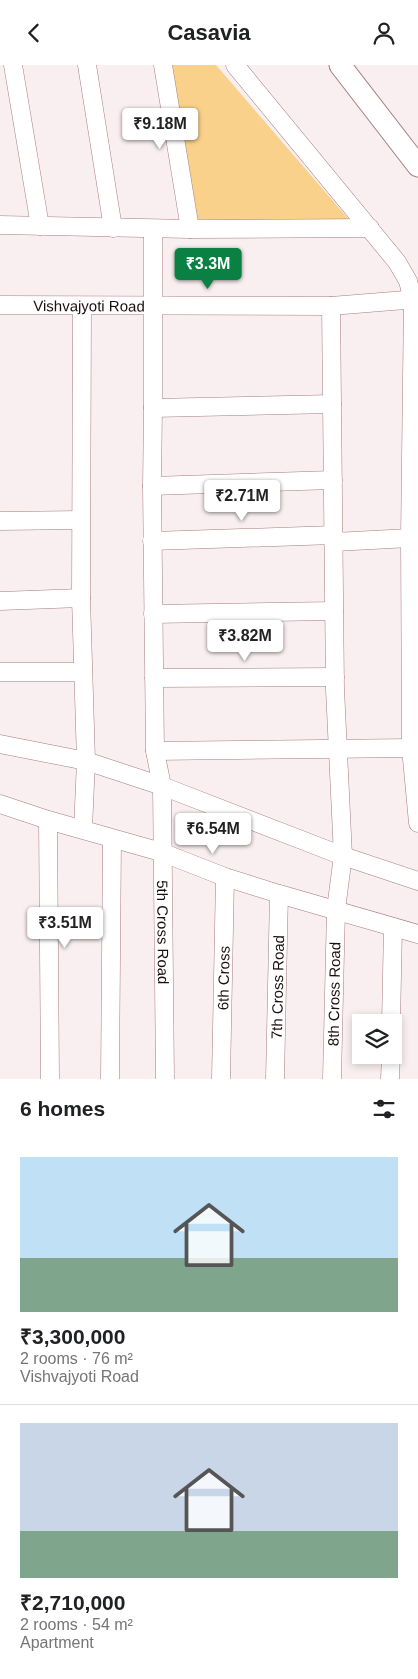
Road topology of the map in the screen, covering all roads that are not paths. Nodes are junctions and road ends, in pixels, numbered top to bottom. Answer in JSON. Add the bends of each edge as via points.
{"nodes":[{"id":1,"x":12,"y":65,"type":"edge"},
{"id":2,"x":88,"y":65,"type":"edge"},
{"id":3,"x":163,"y":65,"type":"edge"},
{"id":4,"x":235,"y":65,"type":"edge"},
{"id":5,"x":340,"y":65,"type":"edge"},
{"id":6,"x":0,"y":69,"type":"edge"},
{"id":7,"x":418,"y":166,"type":"edge"},
{"id":8,"x":0,"y":225,"type":"edge"},
{"id":9,"x":40,"y":226,"type":"junction"},
{"id":10,"x":113,"y":227,"type":"junction"},
{"id":11,"x":370,"y":228,"type":"junction"},
{"id":12,"x":153,"y":229,"type":"junction"},
{"id":13,"x":190,"y":229,"type":"junction"},
{"id":14,"x":415,"y":300,"type":"edge"},
{"id":15,"x":0,"y":305,"type":"edge"},
{"id":16,"x":82,"y":306,"type":"junction"},
{"id":17,"x":332,"y":306,"type":"junction"},
{"id":18,"x":154,"y":307,"type":"junction"},
{"id":19,"x":332,"y":404,"type":"junction"},
{"id":20,"x":153,"y":408,"type":"junction"},
{"id":21,"x":333,"y":480,"type":"junction"},
{"id":22,"x":152,"y":486,"type":"junction"},
{"id":23,"x":0,"y":521,"type":"edge"},
{"id":24,"x":81,"y":521,"type":"junction"},
{"id":25,"x":410,"y":538,"type":"junction"},
{"id":26,"x":334,"y":539,"type":"junction"},
{"id":27,"x":152,"y":541,"type":"junction"},
{"id":28,"x":81,"y":598,"type":"junction"},
{"id":29,"x":0,"y":601,"type":"edge"},
{"id":30,"x":334,"y":611,"type":"junction"},
{"id":31,"x":153,"y":614,"type":"junction"},
{"id":32,"x":0,"y":672,"type":"edge"},
{"id":33,"x":83,"y":672,"type":"junction"},
{"id":34,"x":335,"y":677,"type":"junction"},
{"id":35,"x":154,"y":679,"type":"junction"},
{"id":36,"x":0,"y":744,"type":"edge"},
{"id":37,"x":411,"y":748,"type":"junction"},
{"id":38,"x":337,"y":750,"type":"junction"},
{"id":39,"x":155,"y":751,"type":"junction"},
{"id":40,"x":86,"y":761,"type":"junction"},
{"id":41,"x":162,"y":786,"type":"junction"},
{"id":42,"x":0,"y":804,"type":"edge"},
{"id":43,"x":48,"y":820,"type":"junction"},
{"id":44,"x":418,"y":823,"type":"edge"},
{"id":45,"x":83,"y":829,"type":"junction"},
{"id":46,"x":112,"y":839,"type":"junction"},
{"id":47,"x":161,"y":852,"type":"junction"},
{"id":48,"x":343,"y":856,"type":"junction"},
{"id":49,"x":225,"y":877,"type":"junction"},
{"id":50,"x":418,"y":881,"type":"edge"},
{"id":51,"x":279,"y":894,"type":"junction"},
{"id":52,"x":336,"y":909,"type":"junction"},
{"id":53,"x":393,"y":927,"type":"junction"},
{"id":54,"x":418,"y":934,"type":"edge"},
{"id":55,"x":391,"y":1014,"type":"edge"},
{"id":56,"x":391,"y":1064,"type":"edge"},
{"id":57,"x":50,"y":1079,"type":"edge"},
{"id":58,"x":110,"y":1079,"type":"edge"},
{"id":59,"x":165,"y":1079,"type":"edge"},
{"id":60,"x":221,"y":1079,"type":"edge"},
{"id":61,"x":275,"y":1079,"type":"edge"},
{"id":62,"x":332,"y":1079,"type":"edge"},
{"id":63,"x":390,"y":1079,"type":"edge"}],
"edges":[{"from":1,"to":6,"type":"street"},
{"from":1,"to":9,"type":"street"},
{"from":2,"to":10,"type":"street"},
{"from":3,"to":13,"type":"street"},
{"from":4,"to":11,"type":"street"},
{"from":5,"to":7,"type":"street"},
{"from":8,"to":9,"type":"street"},
{"from":9,"to":10,"type":"street"},
{"from":10,"to":12,"type":"street"},
{"from":11,"to":13,"type":"street"},
{"from":11,"to":14,"type":"street","via":[[397,262]]},
{"from":12,"to":13,"type":"street"},
{"from":12,"to":18,"type":"street","name":"5th Cross Road"},
{"from":14,"to":17,"type":"street","name":"Vishvajyoti Road"},
{"from":14,"to":25,"type":"street"},
{"from":15,"to":16,"type":"street","name":"Vishvajyoti Road"},
{"from":16,"to":18,"type":"street","name":"Vishvajyoti Road"},
{"from":16,"to":24,"type":"street"},
{"from":17,"to":18,"type":"street","name":"Vishvajyoti Road"},
{"from":17,"to":19,"type":"street","name":"8th Cross Road"},
{"from":18,"to":20,"type":"street","name":"5th Cross Road"},
{"from":19,"to":20,"type":"street"},
{"from":19,"to":21,"type":"street","name":"8th Cross Road"},
{"from":20,"to":22,"type":"street","name":"5th Cross Road"},
{"from":21,"to":22,"type":"street"},
{"from":21,"to":26,"type":"street","name":"8th Cross Road"},
{"from":22,"to":27,"type":"street","name":"5th Cross Road"},
{"from":23,"to":24,"type":"street"},
{"from":24,"to":28,"type":"street"},
{"from":25,"to":26,"type":"street"},
{"from":25,"to":37,"type":"street"},
{"from":26,"to":27,"type":"street"},
{"from":26,"to":30,"type":"street","name":"8th Cross Road"},
{"from":27,"to":31,"type":"street","name":"5th Cross Road"},
{"from":28,"to":29,"type":"street"},
{"from":28,"to":33,"type":"street"},
{"from":30,"to":31,"type":"street"},
{"from":30,"to":34,"type":"street","name":"8th Cross Road"},
{"from":31,"to":35,"type":"street","name":"5th Cross Road"},
{"from":32,"to":33,"type":"street"},
{"from":33,"to":40,"type":"street"},
{"from":34,"to":35,"type":"street"},
{"from":34,"to":38,"type":"street","name":"8th Cross Road"},
{"from":35,"to":39,"type":"street","name":"5th Cross Road"},
{"from":36,"to":40,"type":"street"},
{"from":37,"to":38,"type":"street"},
{"from":37,"to":44,"type":"street"},
{"from":38,"to":39,"type":"street"},
{"from":38,"to":48,"type":"street","name":"8th Cross Road"},
{"from":39,"to":41,"type":"street","name":"5th Cross Road"},
{"from":40,"to":41,"type":"street"},
{"from":40,"to":45,"type":"street"},
{"from":41,"to":47,"type":"street","name":"5th Cross Road"},
{"from":41,"to":48,"type":"street"},
{"from":42,"to":43,"type":"street"},
{"from":43,"to":45,"type":"street"},
{"from":43,"to":57,"type":"street"},
{"from":45,"to":46,"type":"street"},
{"from":46,"to":47,"type":"street"},
{"from":46,"to":58,"type":"street"},
{"from":47,"to":49,"type":"street"},
{"from":47,"to":59,"type":"street","name":"5th Cross Road"},
{"from":48,"to":50,"type":"street"},
{"from":48,"to":52,"type":"street","name":"8th Cross Road"},
{"from":49,"to":51,"type":"street"},
{"from":49,"to":60,"type":"street","name":"6th Cross"},
{"from":51,"to":52,"type":"street"},
{"from":51,"to":61,"type":"street","name":"7th Cross Road"},
{"from":52,"to":53,"type":"street"},
{"from":52,"to":62,"type":"street","name":"8th Cross Road"},
{"from":53,"to":54,"type":"street"},
{"from":53,"to":55,"type":"street"},
{"from":56,"to":63,"type":"street"}]}
